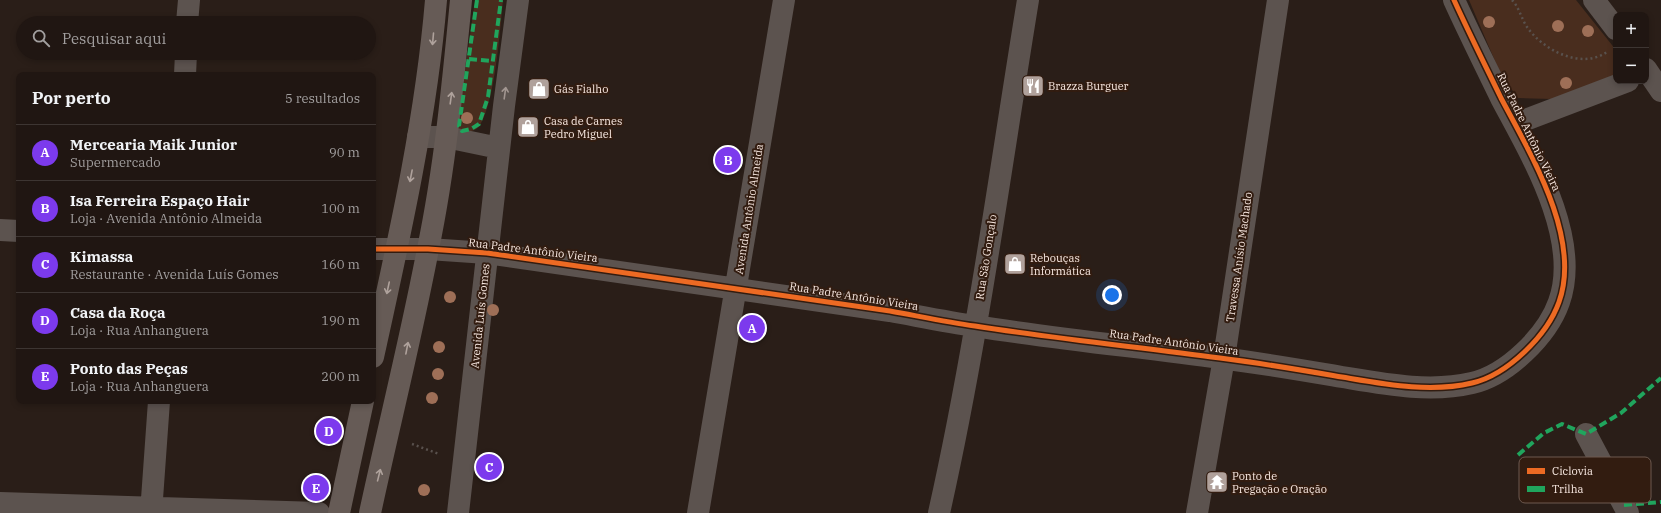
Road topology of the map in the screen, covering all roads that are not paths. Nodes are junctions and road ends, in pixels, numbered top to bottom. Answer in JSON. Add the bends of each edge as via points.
{"nodes":[{"id":1,"x":189,"y":0,"type":"edge"},
{"id":2,"x":436,"y":0,"type":"edge"},
{"id":3,"x":461,"y":0,"type":"edge"},
{"id":4,"x":518,"y":0,"type":"edge"},
{"id":5,"x":784,"y":0,"type":"edge"},
{"id":6,"x":1028,"y":0,"type":"edge"},
{"id":7,"x":1278,"y":0,"type":"edge"},
{"id":8,"x":1454,"y":0,"type":"edge"},
{"id":9,"x":1594,"y":0,"type":"edge"},
{"id":10,"x":188,"y":16,"type":"edge"},
{"id":11,"x":1613,"y":39,"type":"edge"},
{"id":12,"x":186,"y":60,"type":"edge"},
{"id":13,"x":185,"y":72,"type":"edge"},
{"id":14,"x":1649,"y":75,"type":"edge"},
{"id":15,"x":1620,"y":84,"type":"edge"},
{"id":16,"x":1661,"y":91,"type":"edge"},
{"id":17,"x":1515,"y":124,"type":"junction"},
{"id":18,"x":446,"y":137,"type":"junction"},
{"id":19,"x":418,"y":138,"type":"junction"},
{"id":20,"x":499,"y":148,"type":"junction"},
{"id":21,"x":0,"y":230,"type":"edge"},
{"id":22,"x":16,"y":231,"type":"edge"},
{"id":23,"x":376,"y":249,"type":"edge"},
{"id":24,"x":428,"y":249,"type":"junction"},
{"id":25,"x":396,"y":250,"type":"junction"},
{"id":26,"x":487,"y":253,"type":"junction"},
{"id":27,"x":736,"y":289,"type":"junction"},
{"id":28,"x":975,"y":326,"type":"junction"},
{"id":29,"x":376,"y":343,"type":"edge"},
{"id":30,"x":1224,"y":358,"type":"junction"},
{"id":31,"x":159,"y":404,"type":"edge"},
{"id":32,"x":362,"y":404,"type":"edge"},
{"id":33,"x":1586,"y":434,"type":"dead end"},
{"id":34,"x":1598,"y":457,"type":"edge"},
{"id":35,"x":0,"y":503,"type":"edge"},
{"id":36,"x":1623,"y":503,"type":"edge"},
{"id":37,"x":151,"y":510,"type":"edge"},
{"id":38,"x":318,"y":513,"type":"edge"},
{"id":39,"x":338,"y":513,"type":"edge"},
{"id":40,"x":370,"y":513,"type":"edge"},
{"id":41,"x":458,"y":513,"type":"edge"},
{"id":42,"x":698,"y":513,"type":"edge"},
{"id":43,"x":939,"y":513,"type":"edge"},
{"id":44,"x":1198,"y":513,"type":"edge"},
{"id":45,"x":1628,"y":513,"type":"edge"}],
"edges":[{"from":1,"to":10,"type":"street"},
{"from":2,"to":19,"type":"main road","one_way":true},
{"from":18,"to":3,"type":"main road","one_way":true},
{"from":20,"to":4,"type":"street","name":"Avenida Luís Gomes","one_way":true},
{"from":5,"to":27,"type":"street","name":"Avenida Antônio Almeida"},
{"from":6,"to":28,"type":"street","name":"Rua São Gonçalo"},
{"from":7,"to":30,"type":"street","name":"Travessa Anísio Machado"},
{"from":8,"to":17,"type":"street","name":"Rua Padre Antônio Vieira"},
{"from":9,"to":11,"type":"street"},
{"from":12,"to":13,"type":"street"},
{"from":14,"to":16,"type":"street"},
{"from":15,"to":17,"type":"street"},
{"from":17,"to":30,"type":"street","name":"Rua Padre Antônio Vieira","via":[[1551,201],[1561,234],[1565,270],[1560,301],[1546,327],[1518,357],[1497,374],[1472,383],[1431,387],[1389,385]]},
{"from":18,"to":19,"type":"street"},
{"from":18,"to":20,"type":"street"},
{"from":18,"to":24,"type":"main road"},
{"from":19,"to":25,"type":"main road","one_way":true},
{"from":20,"to":26,"type":"street","name":"Avenida Luís Gomes"},
{"from":21,"to":22,"type":"street"},
{"from":23,"to":25,"type":"street","name":"Rua Padre Antônio Vieira"},
{"from":24,"to":25,"type":"street","name":"Rua Padre Antônio Vieira"},
{"from":24,"to":26,"type":"street","name":"Rua Padre Antônio Vieira"},
{"from":40,"to":24,"type":"main road","one_way":true},
{"from":25,"to":29,"type":"main road","one_way":true},
{"from":26,"to":27,"type":"street","name":"Rua Padre Antônio Vieira"},
{"from":26,"to":41,"type":"street","name":"Avenida Luís Gomes"},
{"from":27,"to":28,"type":"street","name":"Rua Padre Antônio Vieira"},
{"from":27,"to":42,"type":"street","name":"Avenida Antônio Almeida"},
{"from":28,"to":30,"type":"street","name":"Rua Padre Antônio Vieira"},
{"from":28,"to":43,"type":"street","name":"Rua São Gonçalo"},
{"from":30,"to":44,"type":"street","name":"Travessa Anísio Machado"},
{"from":31,"to":37,"type":"street"},
{"from":32,"to":39,"type":"main road"},
{"from":33,"to":34,"type":"street"},
{"from":35,"to":37,"type":"street"},
{"from":36,"to":45,"type":"street"},
{"from":37,"to":38,"type":"street"}]}
